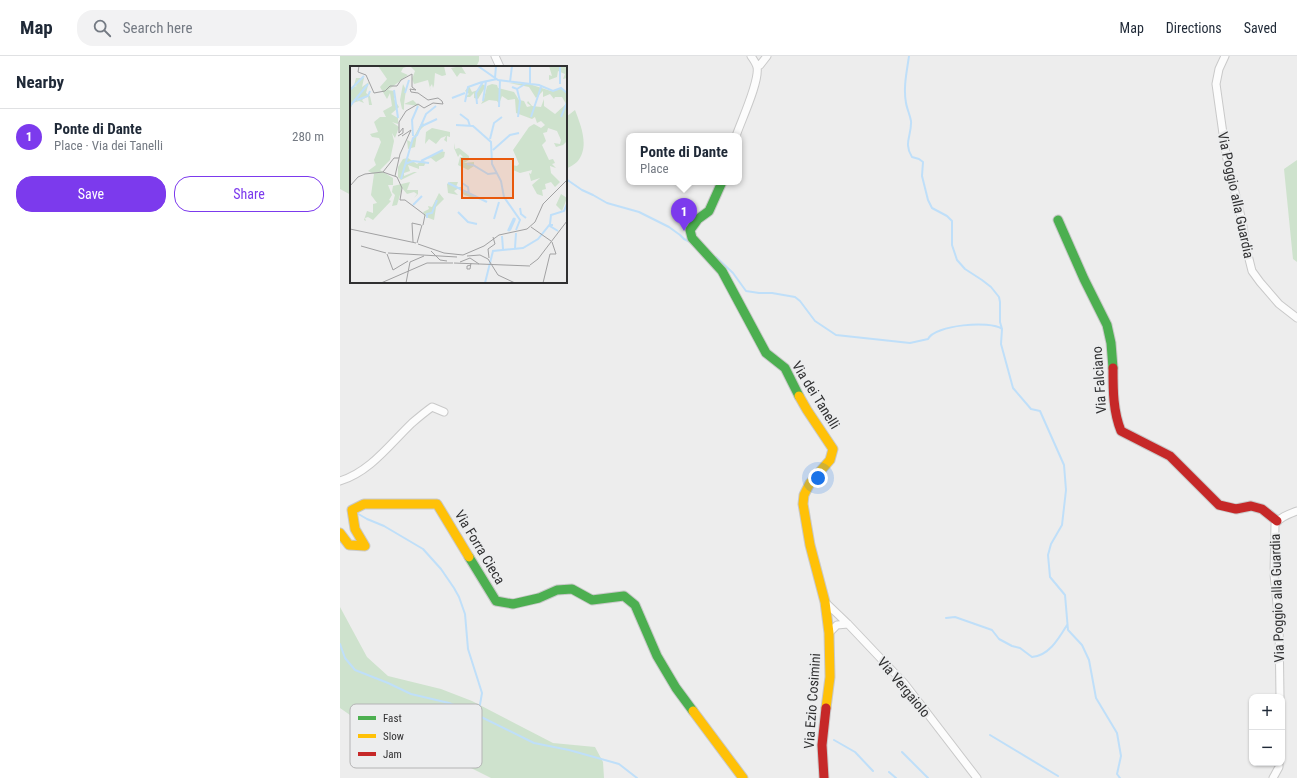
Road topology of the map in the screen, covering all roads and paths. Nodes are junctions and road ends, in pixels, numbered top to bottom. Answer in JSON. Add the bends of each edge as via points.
{"nodes":[{"id":1,"x":495,"y":56,"type":"edge"},
{"id":2,"x":751,"y":56,"type":"edge"},
{"id":3,"x":767,"y":56,"type":"edge"},
{"id":4,"x":1225,"y":56,"type":"edge"},
{"id":5,"x":500,"y":66,"type":"edge"},
{"id":6,"x":757,"y":67,"type":"junction"},
{"id":7,"x":737,"y":133,"type":"edge"},
{"id":8,"x":721,"y":185,"type":"edge"},
{"id":9,"x":1058,"y":220,"type":"dead end"},
{"id":10,"x":1297,"y":318,"type":"edge"},
{"id":11,"x":444,"y":412,"type":"dead end"},
{"id":12,"x":340,"y":481,"type":"edge"},
{"id":13,"x":1297,"y":511,"type":"edge"},
{"id":14,"x":1277,"y":521,"type":"junction"},
{"id":15,"x":340,"y":533,"type":"edge"},
{"id":16,"x":825,"y":602,"type":"junction"},
{"id":17,"x":848,"y":624,"type":"junction"},
{"id":18,"x":829,"y":633,"type":"junction"},
{"id":19,"x":1280,"y":694,"type":"edge"},
{"id":20,"x":1279,"y":766,"type":"edge"},
{"id":21,"x":744,"y":778,"type":"edge"},
{"id":22,"x":824,"y":778,"type":"edge"},
{"id":23,"x":977,"y":778,"type":"edge"},
{"id":24,"x":1272,"y":778,"type":"edge"}],
"edges":[{"from":1,"to":5,"type":"street"},
{"from":2,"to":6,"type":"street"},
{"from":3,"to":6,"type":"street"},
{"from":4,"to":10,"type":"street","name":"Via Poggio alla Guardia","via":[[1216,84],[1219,108],[1226,155],[1252,271],[1279,304]]},
{"from":6,"to":7,"type":"street","via":[[755,82]]},
{"from":8,"to":16,"type":"street","name":"Via dei Tanelli","via":[[709,211],[698,219],[690,230],[697,243],[722,271],[766,353],[785,368],[807,410],[833,449],[830,460],[810,483],[803,504],[810,545]]},
{"from":9,"to":14,"type":"street","name":"Via Falciano","via":[[1109,332],[1115,410],[1121,431],[1170,456],[1219,505],[1236,509],[1251,506],[1262,509]]},
{"from":11,"to":12,"type":"street","via":[[432,407],[365,470]]},
{"from":13,"to":14,"type":"street","name":"Via Poggio alla Guardia"},
{"from":14,"to":19,"type":"street","name":"Via Poggio alla Guardia","via":[[1274,538],[1274,574],[1279,624]]},
{"from":15,"to":21,"type":"street","name":"Via Forra Cieca","via":[[349,545],[365,546],[352,523],[352,510],[364,504],[437,504],[496,601],[513,604],[539,598],[557,590],[572,589],[592,600],[624,596],[635,605],[657,656],[676,688]]},
{"from":16,"to":17,"type":"street","name":"Via Vergaiolo"},
{"from":16,"to":18,"type":"street","name":"Via Ezio Cosimini"},
{"from":17,"to":18,"type":"street","via":[[837,625]]},
{"from":17,"to":23,"type":"street","name":"Via Vergaiolo","via":[[904,683]]},
{"from":18,"to":22,"type":"street","name":"Via Ezio Cosimini","via":[[830,677],[822,746]]},
{"from":20,"to":24,"type":"street"}]}
